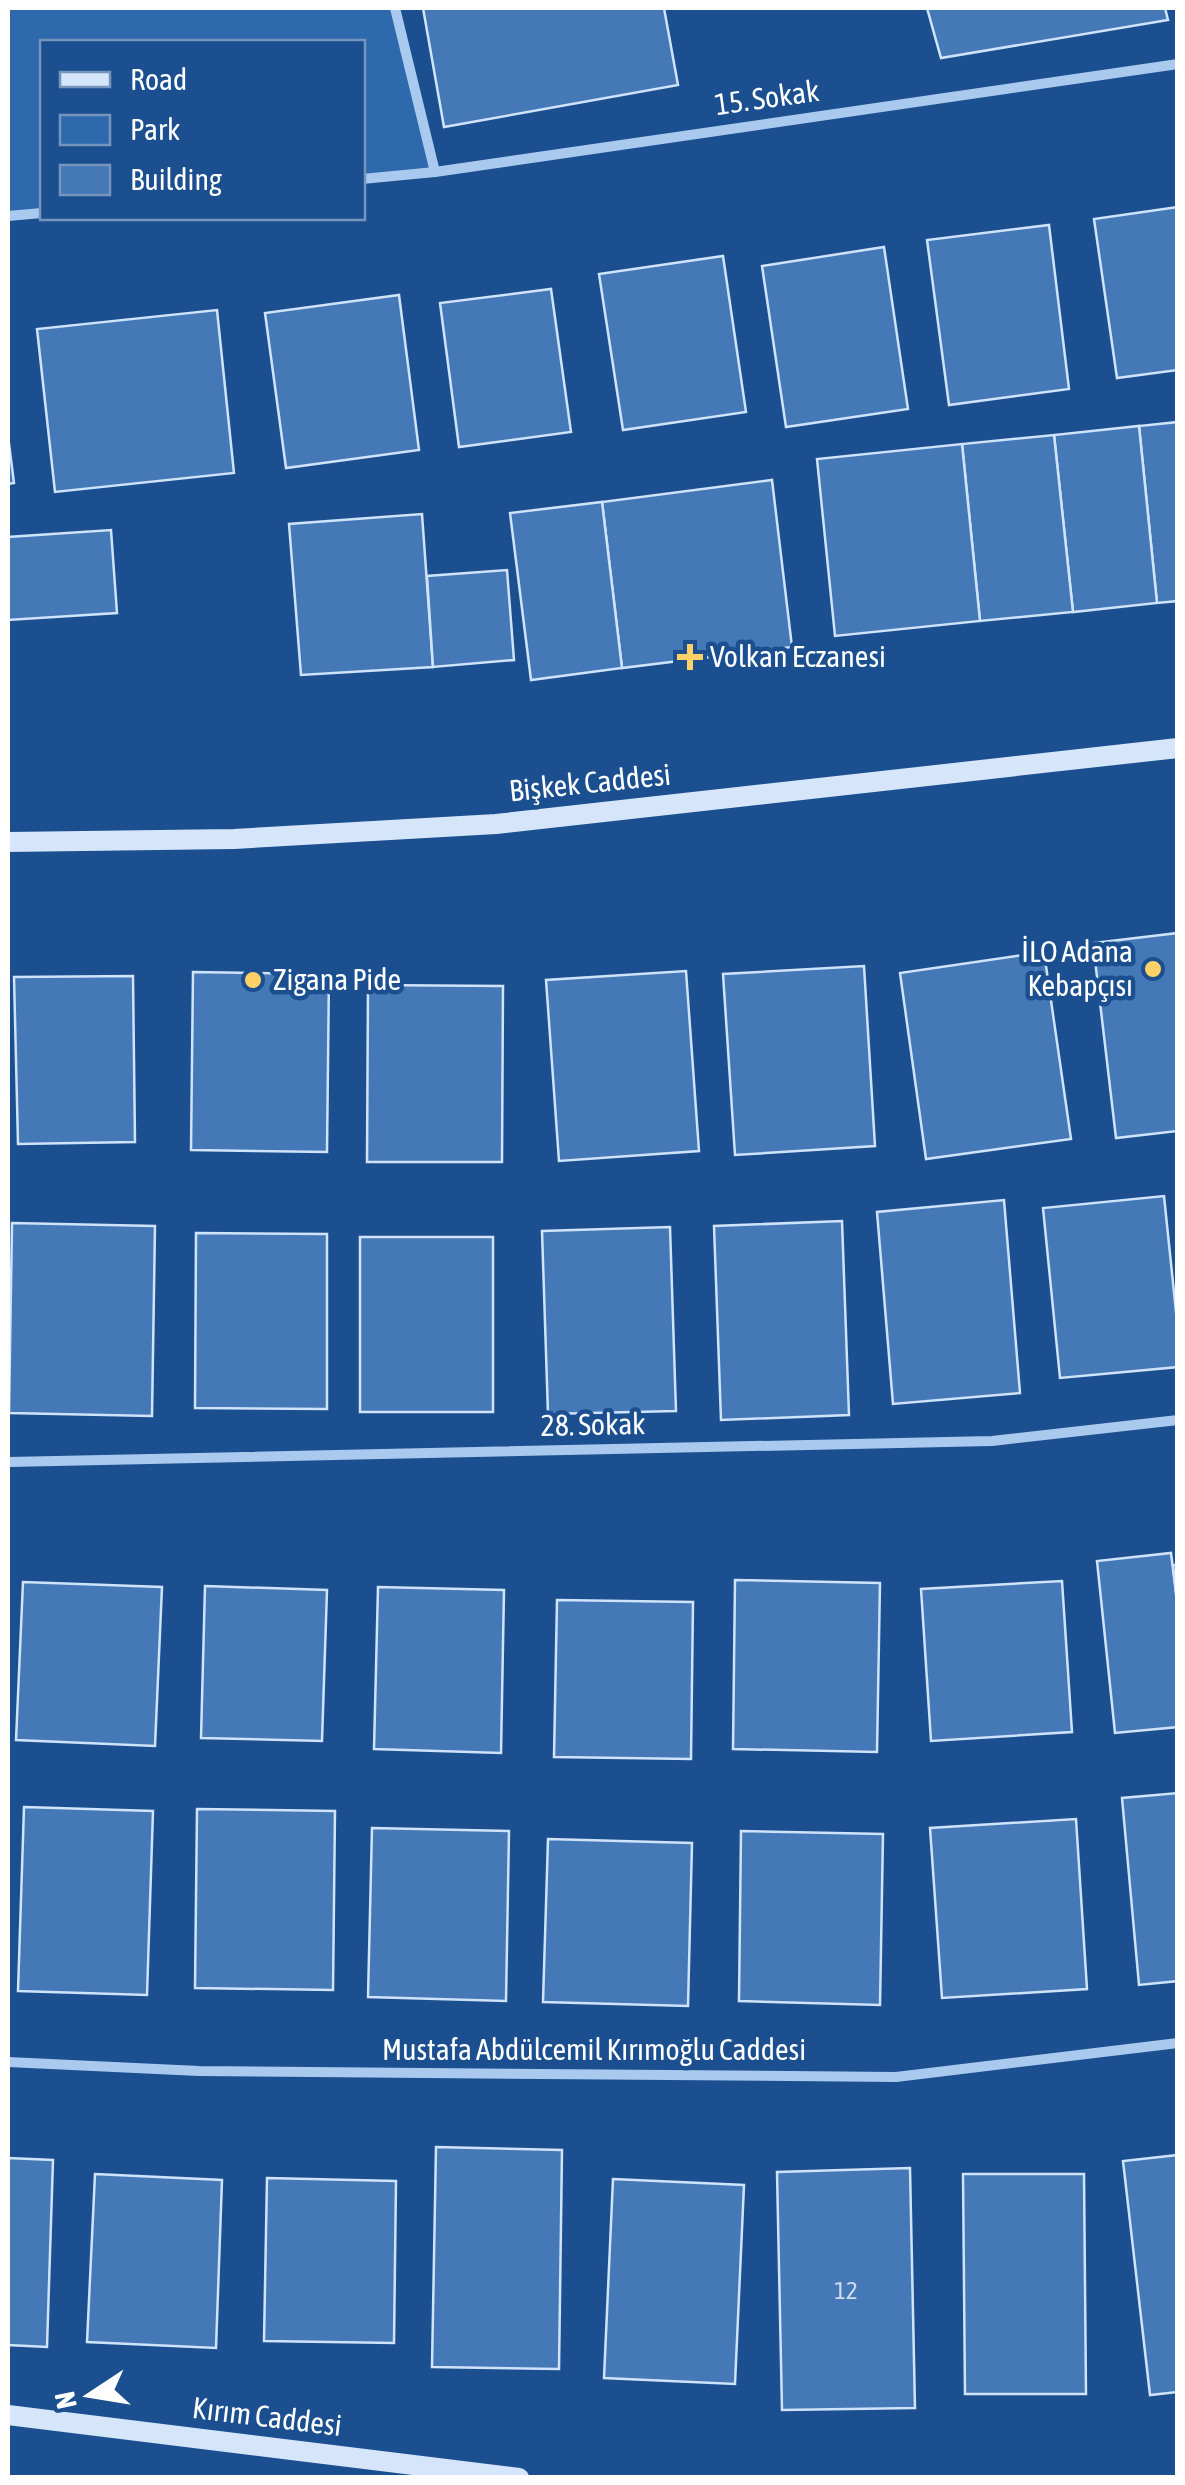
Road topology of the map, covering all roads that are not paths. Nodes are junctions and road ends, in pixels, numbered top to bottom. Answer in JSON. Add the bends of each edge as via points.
{"nodes":[{"id":1,"x":394,"y":8,"type":"edge"},
{"id":2,"x":1178,"y":64,"type":"edge"},
{"id":3,"x":435,"y":172,"type":"junction"},
{"id":4,"x":365,"y":179,"type":"edge"},
{"id":5,"x":40,"y":212,"type":"edge"},
{"id":6,"x":8,"y":216,"type":"edge"},
{"id":7,"x":1178,"y":748,"type":"edge"},
{"id":8,"x":8,"y":842,"type":"edge"},
{"id":9,"x":1178,"y":1420,"type":"edge"},
{"id":10,"x":8,"y":1462,"type":"edge"},
{"id":11,"x":1178,"y":2043,"type":"edge"},
{"id":12,"x":8,"y":2062,"type":"edge"},
{"id":13,"x":8,"y":2415,"type":"edge"},
{"id":14,"x":518,"y":2478,"type":"edge"}],
"edges":[{"from":1,"to":3,"type":"street"},
{"from":2,"to":3,"type":"street","name":"15. Sokak"},
{"from":3,"to":4,"type":"street","name":"15. Sokak"},
{"from":5,"to":6,"type":"street"},
{"from":7,"to":8,"type":"street","name":"Bişkek Caddesi","via":[[496,824],[234,839]]},
{"from":9,"to":10,"type":"street","name":"28. Sokak","via":[[992,1441]]},
{"from":11,"to":12,"type":"street","name":"Mustafa Abdülcemil Kırımoğlu Caddesi","via":[[896,2077],[199,2072]]},
{"from":13,"to":14,"type":"street","name":"Kırım Caddesi"}]}
